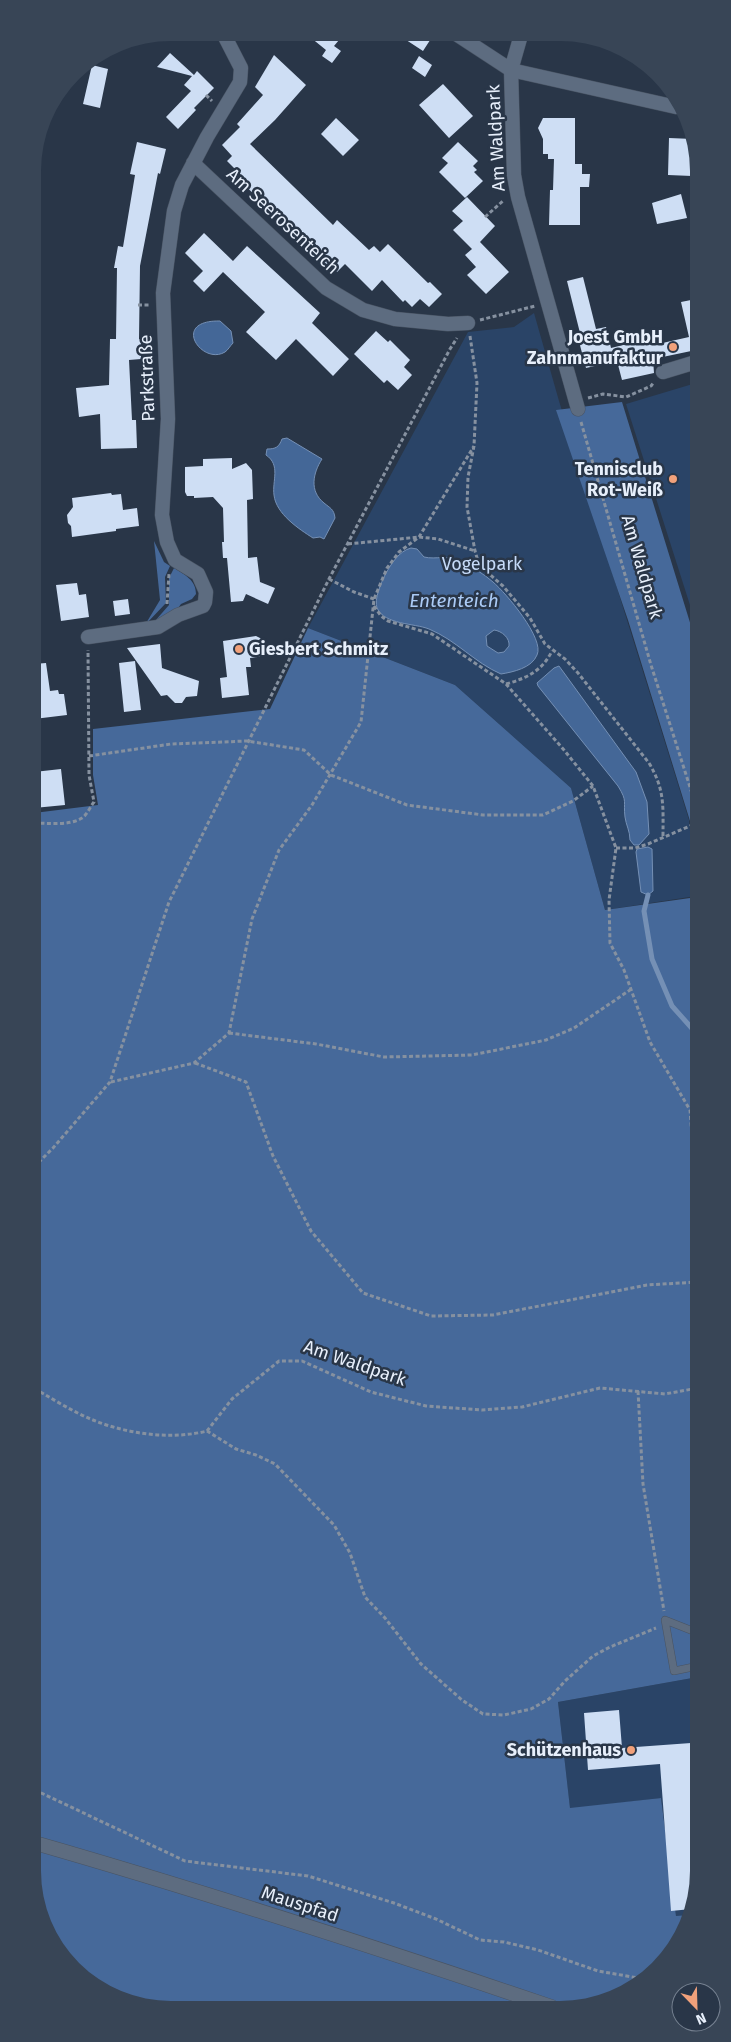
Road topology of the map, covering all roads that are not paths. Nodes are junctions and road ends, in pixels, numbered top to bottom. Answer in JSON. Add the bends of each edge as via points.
{"nodes":[{"id":1,"x":227,"y":41,"type":"edge"},
{"id":2,"x":467,"y":41,"type":"edge"},
{"id":3,"x":519,"y":41,"type":"edge"},
{"id":4,"x":511,"y":70,"type":"junction"},
{"id":5,"x":672,"y":106,"type":"edge"},
{"id":6,"x":193,"y":163,"type":"junction"},
{"id":7,"x":468,"y":323,"type":"road end"},
{"id":8,"x":690,"y":364,"type":"edge"},
{"id":9,"x":663,"y":372,"type":"road end"},
{"id":10,"x":577,"y":405,"type":"road end"},
{"id":11,"x":88,"y":637,"type":"road end"},
{"id":12,"x":689,"y":1629,"type":"edge"},
{"id":13,"x":689,"y":1668,"type":"edge"},
{"id":14,"x":41,"y":1846,"type":"edge"},
{"id":15,"x":534,"y":2001,"type":"edge"}],
"edges":[{"from":1,"to":6,"type":"street","name":"Parkstraße","via":[[241,68],[240,82]]},
{"from":2,"to":4,"type":"street"},
{"from":3,"to":4,"type":"street","name":"Am Waldpark"},
{"from":4,"to":5,"type":"street"},
{"from":4,"to":10,"type":"street","name":"Am Waldpark","via":[[514,175],[518,197]]},
{"from":6,"to":7,"type":"street","name":"Am Seerosenteich","via":[[291,257],[334,292],[363,310],[395,319]]},
{"from":6,"to":11,"type":"street","name":"Parkstraße","via":[[174,211],[163,293],[168,420],[162,515],[167,542],[175,560],[198,574],[206,592],[205,602],[203,606],[158,627]]},
{"from":8,"to":9,"type":"street"},
{"from":12,"to":13,"type":"lane","via":[[665,1620],[674,1671]]},
{"from":14,"to":15,"type":"street","name":"Mauspfad","via":[[156,1878]]}]}
